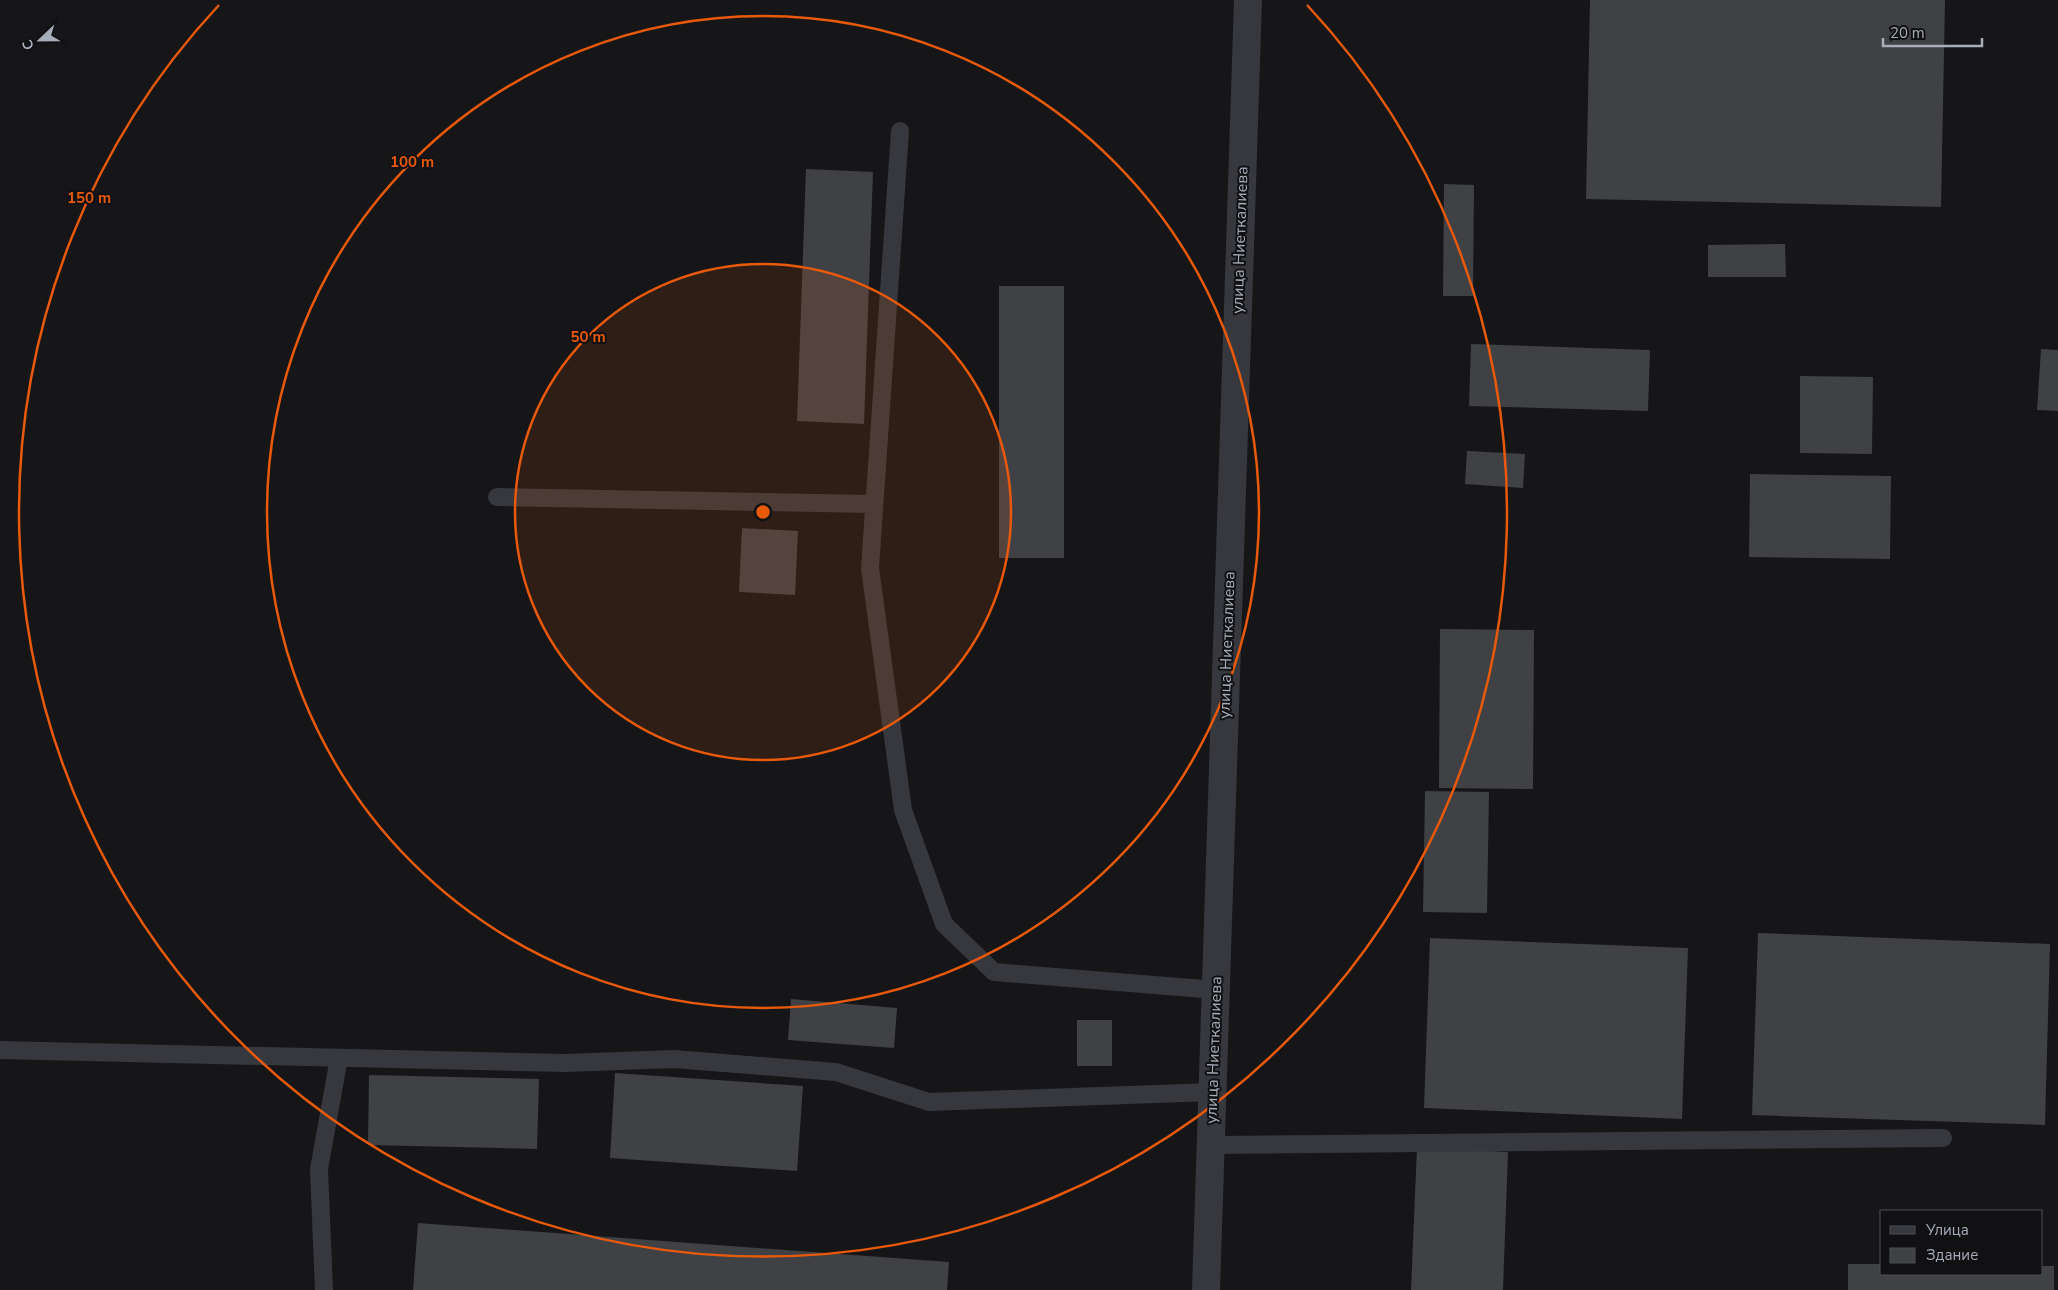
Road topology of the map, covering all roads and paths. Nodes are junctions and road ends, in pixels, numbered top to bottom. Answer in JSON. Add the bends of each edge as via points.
{"nodes":[{"id":1,"x":1248,"y":0,"type":"edge"},
{"id":2,"x":900,"y":130,"type":"dead end"},
{"id":3,"x":497,"y":497,"type":"dead end"},
{"id":4,"x":874,"y":504,"type":"junction"},
{"id":5,"x":1216,"y":990,"type":"junction"},
{"id":6,"x":0,"y":1050,"type":"edge"},
{"id":7,"x":339,"y":1058,"type":"junction"},
{"id":8,"x":1212,"y":1092,"type":"junction"},
{"id":9,"x":1943,"y":1138,"type":"dead end"},
{"id":10,"x":1210,"y":1146,"type":"junction"},
{"id":11,"x":324,"y":1290,"type":"edge"},
{"id":12,"x":1206,"y":1290,"type":"edge"}],
"edges":[{"from":1,"to":5,"type":"street","name":"улица Ниеткалиева"},
{"from":2,"to":4,"type":"lane"},
{"from":3,"to":4,"type":"lane"},
{"from":4,"to":5,"type":"lane","via":[[870,568],[903,810],[944,924],[994,972]]},
{"from":5,"to":8,"type":"street","name":"улица Ниеткалиева"},
{"from":6,"to":7,"type":"lane"},
{"from":7,"to":8,"type":"lane","via":[[565,1063],[674,1059],[836,1072],[929,1102]]},
{"from":7,"to":11,"type":"lane","via":[[320,1168]]},
{"from":8,"to":10,"type":"street","name":"улица Ниеткалиева"},
{"from":9,"to":10,"type":"lane"},
{"from":10,"to":12,"type":"street","name":"улица Ниеткалиева"}]}
